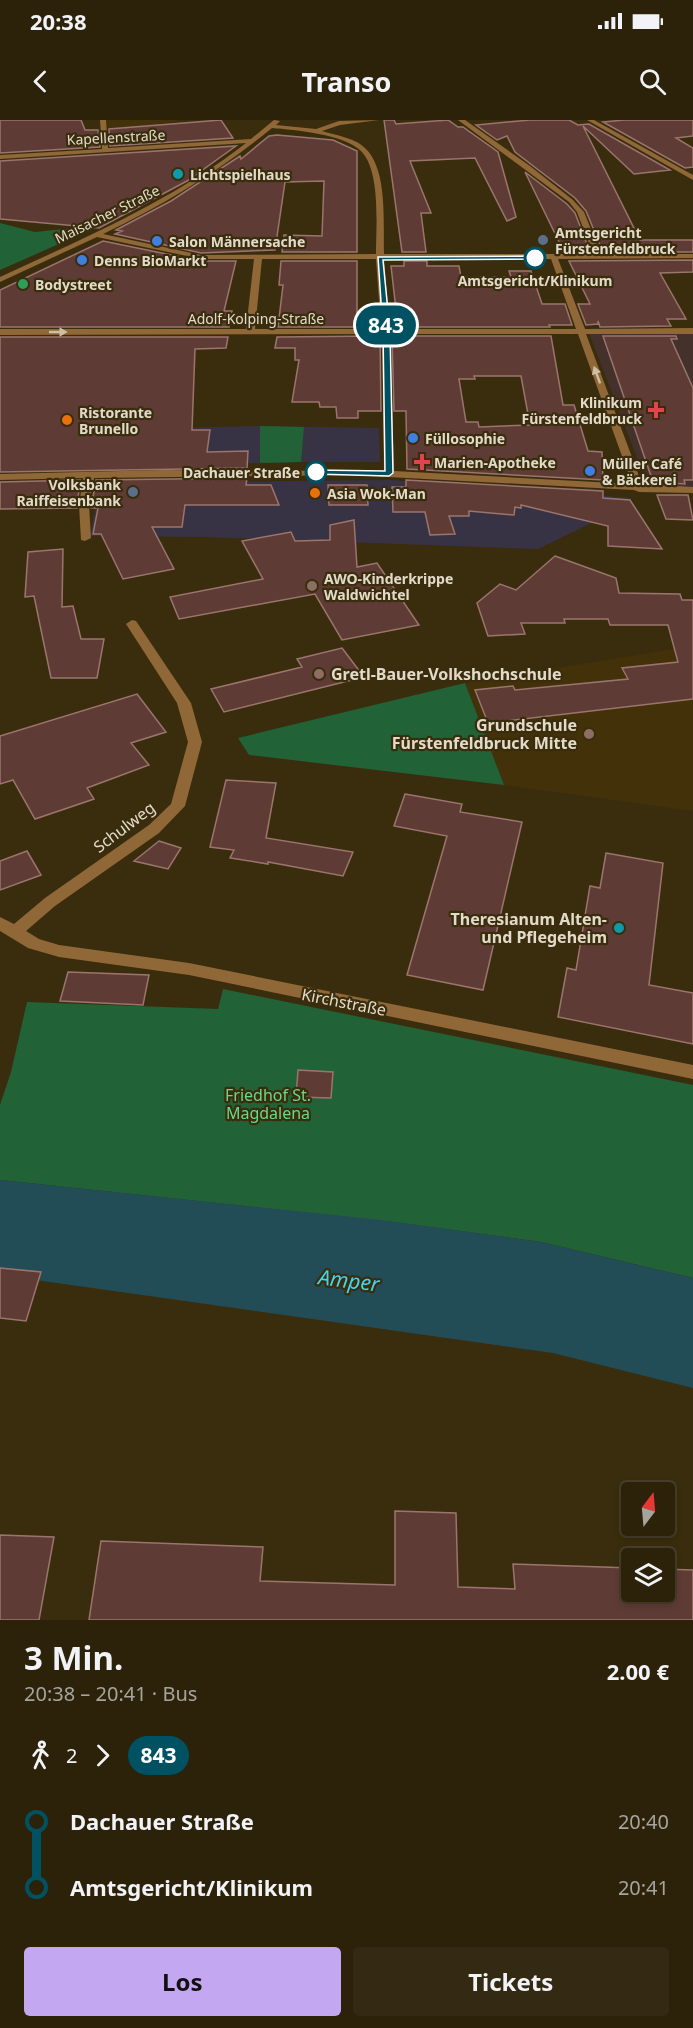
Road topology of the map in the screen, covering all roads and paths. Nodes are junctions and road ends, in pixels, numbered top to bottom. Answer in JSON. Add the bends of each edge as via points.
{"nodes":[{"id":1,"x":103,"y":120,"type":"edge"},
{"id":2,"x":279,"y":120,"type":"edge"},
{"id":3,"x":376,"y":120,"type":"edge"},
{"id":4,"x":461,"y":120,"type":"edge"},
{"id":5,"x":590,"y":120,"type":"edge"},
{"id":6,"x":272,"y":126,"type":"junction"},
{"id":7,"x":316,"y":131,"type":"junction"},
{"id":8,"x":254,"y":141,"type":"junction"},
{"id":9,"x":105,"y":150,"type":"junction"},
{"id":10,"x":0,"y":155,"type":"edge"},
{"id":11,"x":693,"y":170,"type":"edge"},
{"id":12,"x":681,"y":171,"type":"junction"},
{"id":13,"x":693,"y":178,"type":"edge"},
{"id":14,"x":98,"y":235,"type":"junction"},
{"id":15,"x":693,"y":256,"type":"edge"},
{"id":16,"x":554,"y":257,"type":"junction"},
{"id":17,"x":598,"y":257,"type":"junction"},
{"id":18,"x":258,"y":258,"type":"junction"},
{"id":19,"x":380,"y":258,"type":"junction"},
{"id":20,"x":0,"y":280,"type":"edge"},
{"id":21,"x":581,"y":331,"type":"junction"},
{"id":22,"x":693,"y":331,"type":"edge"},
{"id":23,"x":0,"y":332,"type":"edge"},
{"id":24,"x":250,"y":332,"type":"junction"},
{"id":25,"x":386,"y":332,"type":"junction"},
{"id":26,"x":389,"y":473,"type":"junction"},
{"id":27,"x":90,"y":475,"type":"junction"},
{"id":28,"x":0,"y":477,"type":"edge"},
{"id":29,"x":639,"y":489,"type":"junction"},
{"id":30,"x":693,"y":490,"type":"edge"},
{"id":31,"x":85,"y":538,"type":"dead end"},
{"id":32,"x":132,"y":624,"type":"dead end"},
{"id":33,"x":0,"y":923,"type":"edge"},
{"id":34,"x":15,"y":932,"type":"junction"},
{"id":35,"x":693,"y":1072,"type":"edge"}],
"edges":[{"from":1,"to":9,"type":"street"},
{"from":2,"to":6,"type":"street","name":"Maisacher Straße"},
{"from":3,"to":7,"type":"street","via":[[339,123]]},
{"from":4,"to":17,"type":"street","via":[[571,201],[580,212]]},
{"from":5,"to":12,"type":"street"},
{"from":6,"to":7,"type":"street"},
{"from":6,"to":8,"type":"street","name":"Maisacher Straße"},
{"from":7,"to":19,"type":"street","via":[[350,142],[363,149],[369,158],[378,182]]},
{"from":8,"to":9,"type":"street","name":"Kapellenstraße"},
{"from":8,"to":14,"type":"street","name":"Maisacher Straße","via":[[174,196]]},
{"from":9,"to":10,"type":"street","name":"Kapellenstraße"},
{"from":11,"to":12,"type":"street"},
{"from":12,"to":13,"type":"street"},
{"from":14,"to":18,"type":"street","via":[[191,256]]},
{"from":14,"to":20,"type":"street","name":"Maisacher Straße"},
{"from":15,"to":17,"type":"street"},
{"from":16,"to":17,"type":"street"},
{"from":16,"to":19,"type":"street"},
{"from":16,"to":21,"type":"street"},
{"from":18,"to":19,"type":"street"},
{"from":18,"to":24,"type":"street"},
{"from":19,"to":25,"type":"street"},
{"from":21,"to":22,"type":"street","name":"Adolf-Kolping-Straße"},
{"from":21,"to":25,"type":"street","name":"Adolf-Kolping-Straße"},
{"from":29,"to":21,"type":"street","one_way":true},
{"from":23,"to":24,"type":"street","name":"Adolf-Kolping-Straße","one_way":true},
{"from":24,"to":25,"type":"street","name":"Adolf-Kolping-Straße"},
{"from":25,"to":26,"type":"street"},
{"from":26,"to":27,"type":"street"},
{"from":26,"to":29,"type":"street"},
{"from":27,"to":28,"type":"street"},
{"from":27,"to":31,"type":"street","via":[[84,505]]},
{"from":29,"to":30,"type":"street"},
{"from":32,"to":34,"type":"street","name":"Schulweg","via":[[184,702],[195,742],[178,807]]},
{"from":33,"to":34,"type":"street","name":"Kirchstraße"},
{"from":34,"to":35,"type":"street","name":"Kirchstraße","via":[[34,944],[59,951],[189,969]]}]}
